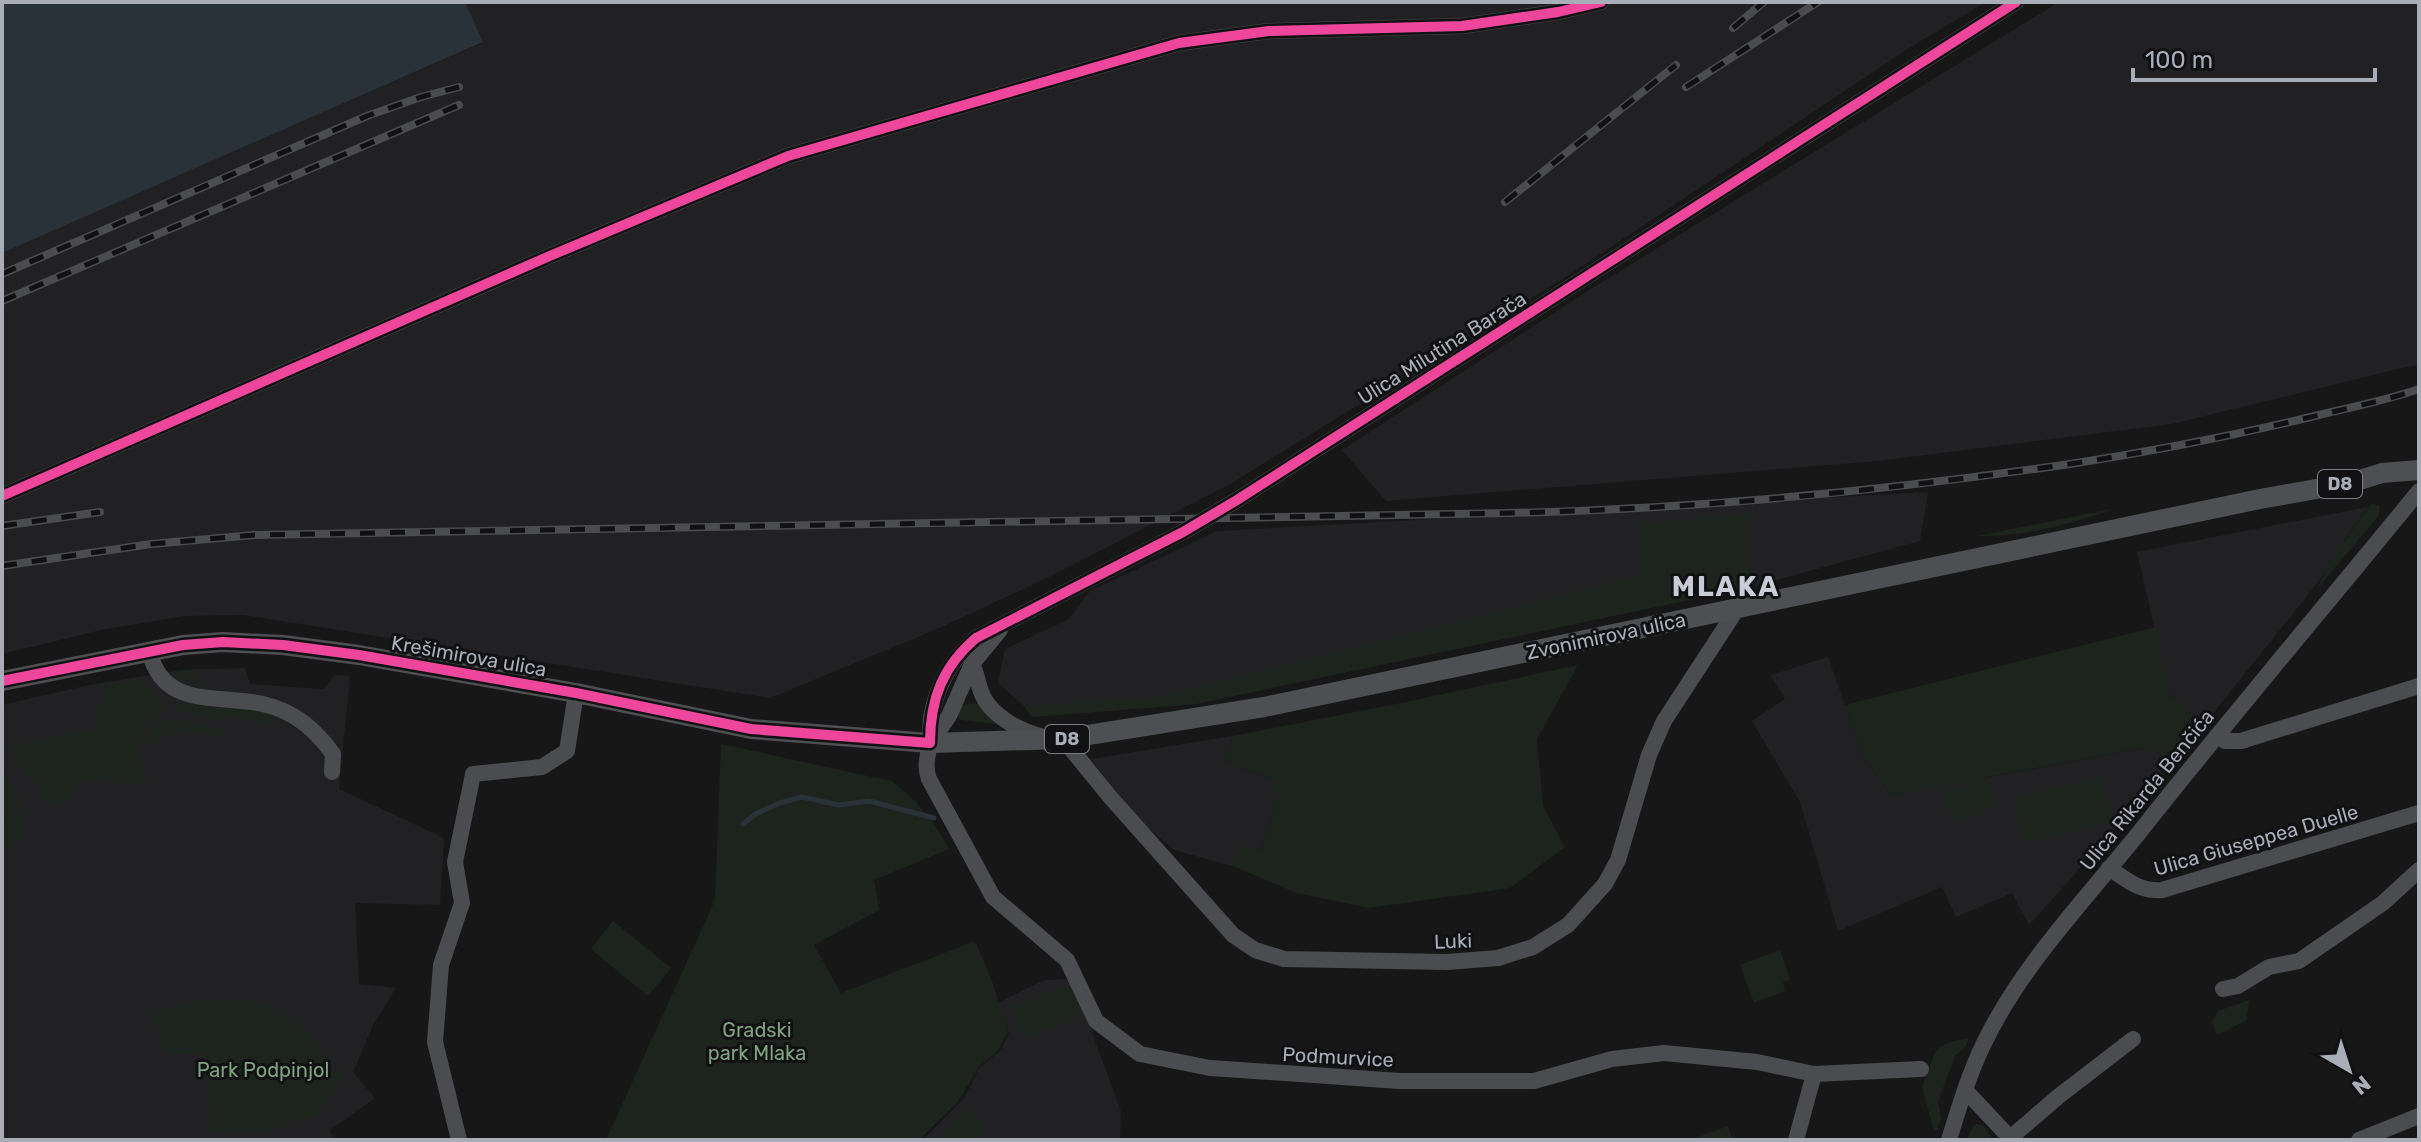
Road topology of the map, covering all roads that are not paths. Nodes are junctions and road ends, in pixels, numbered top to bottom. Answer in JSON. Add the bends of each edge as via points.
{"nodes":[{"id":1,"x":1601,"y":2,"type":"edge"},
{"id":2,"x":2016,"y":2,"type":"edge"},
{"id":3,"x":2419,"y":470,"type":"edge"},
{"id":4,"x":2419,"y":491,"type":"edge"},
{"id":5,"x":2,"y":496,"type":"edge"},
{"id":6,"x":1737,"y":609,"type":"junction"},
{"id":7,"x":1007,"y":624,"type":"junction"},
{"id":8,"x":149,"y":650,"type":"junction"},
{"id":9,"x":972,"y":664,"type":"junction"},
{"id":10,"x":2,"y":681,"type":"edge"},
{"id":11,"x":2419,"y":686,"type":"edge"},
{"id":12,"x":576,"y":693,"type":"junction"},
{"id":13,"x":2217,"y":736,"type":"junction"},
{"id":14,"x":1060,"y":739,"type":"junction"},
{"id":15,"x":930,"y":743,"type":"junction"},
{"id":16,"x":332,"y":772,"type":"dead end"},
{"id":17,"x":2419,"y":813,"type":"edge"},
{"id":18,"x":2109,"y":868,"type":"junction"},
{"id":19,"x":2419,"y":870,"type":"edge"},
{"id":20,"x":2223,"y":989,"type":"dead end"},
{"id":21,"x":2133,"y":1039,"type":"dead end"},
{"id":22,"x":1921,"y":1069,"type":"dead end"},
{"id":23,"x":1814,"y":1074,"type":"junction"},
{"id":24,"x":1965,"y":1090,"type":"junction"},
{"id":25,"x":2419,"y":1116,"type":"edge"},
{"id":26,"x":2011,"y":1139,"type":"edge"},
{"id":27,"x":459,"y":1140,"type":"edge"},
{"id":28,"x":1796,"y":1140,"type":"edge"},
{"id":29,"x":1949,"y":1140,"type":"edge"},
{"id":30,"x":2359,"y":1140,"type":"edge"}],
"edges":[{"from":1,"to":5,"type":"street","via":[[1462,26],[1269,31],[1179,43],[788,156]]},
{"from":2,"to":7,"type":"street","name":"Ulica Milutina Barača","via":[[1237,500]]},
{"from":3,"to":6,"type":"main road","name":"Zvonimirova ulica","number":"D8","via":[[2382,473]]},
{"from":4,"to":13,"type":"street","name":"Ulica Rikarda Benčića"},
{"from":6,"to":14,"type":"main road","name":"Zvonimirova ulica","number":"D8","via":[[1264,707]]},
{"from":6,"to":14,"type":"street","name":"Luki","via":[[1664,721],[1618,860],[1605,884],[1568,925],[1533,947],[1498,958],[1284,959],[1255,950],[1225,926]]},
{"from":7,"to":9,"type":"street"},
{"from":7,"to":15,"type":"street","name":"Ulica Milutina Barača","via":[[957,654],[936,696]]},
{"from":8,"to":10,"type":"main road","name":"Krešimirova ulica","number":"D8"},
{"from":8,"to":12,"type":"main road","name":"Krešimirova ulica","number":"D8","via":[[223,642],[283,645]]},
{"from":8,"to":16,"type":"street","via":[[160,676],[178,691],[262,704],[308,725],[333,754]]},
{"from":9,"to":14,"type":"street","via":[[985,700],[1002,717],[1028,733]]},
{"from":9,"to":15,"type":"street","via":[[949,716]]},
{"from":11,"to":13,"type":"street","via":[[2241,741]]},
{"from":12,"to":15,"type":"main road","name":"Krešimirova ulica","number":"D8","via":[[751,729]]},
{"from":12,"to":27,"type":"street","via":[[567,751],[542,767],[473,774],[455,862],[462,903],[441,965],[435,1042]]},
{"from":13,"to":18,"type":"street","name":"Ulica Rikarda Benčića"},
{"from":14,"to":15,"type":"main road","name":"Zvonimirova ulica","number":"D8"},
{"from":15,"to":23,"type":"street","name":"Podmurvice","via":[[929,779],[987,888],[1067,960],[1099,1023],[1140,1054],[1210,1068],[1400,1081],[1534,1081],[1612,1059],[1664,1053]]},
{"from":17,"to":18,"type":"street","name":"Ulica Giuseppea Duelle","via":[[2162,890],[2138,888]]},
{"from":18,"to":24,"type":"street","name":"Ulica Rikarda Benčića","via":[[2008,1000]]},
{"from":19,"to":20,"type":"street","via":[[2383,903],[2299,961],[2269,967]]},
{"from":21,"to":26,"type":"street"},
{"from":22,"to":23,"type":"street","name":"Podmurvice"},
{"from":23,"to":28,"type":"street"},
{"from":24,"to":26,"type":"street"},
{"from":24,"to":29,"type":"street","name":"Ulica Rikarda Benčića"},
{"from":25,"to":30,"type":"street"}]}
